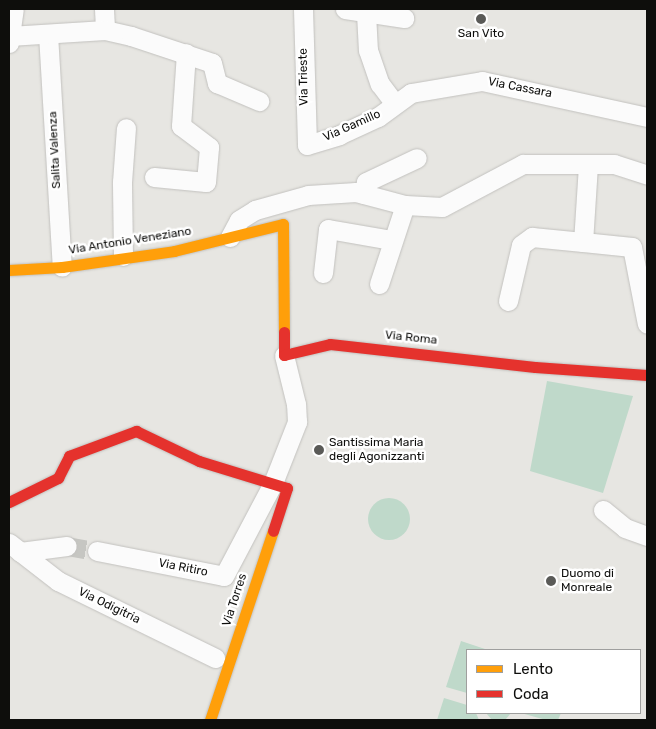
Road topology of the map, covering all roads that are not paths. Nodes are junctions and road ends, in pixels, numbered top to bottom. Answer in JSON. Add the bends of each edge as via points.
{"nodes":[{"id":1,"x":14,"y":9,"type":"edge"},
{"id":2,"x":104,"y":9,"type":"edge"},
{"id":3,"x":303,"y":9,"type":"edge"},
{"id":4,"x":345,"y":9,"type":"edge"},
{"id":5,"x":366,"y":12,"type":"junction"},
{"id":6,"x":404,"y":18,"type":"dead end"},
{"id":7,"x":104,"y":30,"type":"junction"},
{"id":8,"x":48,"y":34,"type":"junction"},
{"id":9,"x":9,"y":38,"type":"edge"},
{"id":10,"x":186,"y":53,"type":"junction"},
{"id":11,"x":259,"y":101,"type":"dead end"},
{"id":12,"x":395,"y":104,"type":"junction"},
{"id":13,"x":647,"y":117,"type":"edge"},
{"id":14,"x":126,"y":128,"type":"dead end"},
{"id":15,"x":307,"y":145,"type":"joint"},
{"id":16,"x":416,"y":158,"type":"dead end"},
{"id":17,"x":588,"y":166,"type":"junction"},
{"id":18,"x":647,"y":176,"type":"edge"},
{"id":19,"x":154,"y":177,"type":"dead end"},
{"id":20,"x":364,"y":194,"type":"junction"},
{"id":21,"x":404,"y":205,"type":"junction"},
{"id":22,"x":230,"y":237,"type":"junction"},
{"id":23,"x":392,"y":240,"type":"junction"},
{"id":24,"x":583,"y":242,"type":"junction"},
{"id":25,"x":123,"y":256,"type":"junction"},
{"id":26,"x":62,"y":267,"type":"junction"},
{"id":27,"x":9,"y":270,"type":"edge"},
{"id":28,"x":323,"y":273,"type":"dead end"},
{"id":29,"x":379,"y":284,"type":"dead end"},
{"id":30,"x":508,"y":301,"type":"dead end"},
{"id":31,"x":647,"y":324,"type":"edge"},
{"id":32,"x":284,"y":355,"type":"junction"},
{"id":33,"x":646,"y":372,"type":"edge"},
{"id":34,"x":280,"y":485,"type":"junction"},
{"id":35,"x":9,"y":502,"type":"edge"},
{"id":36,"x":603,"y":510,"type":"dead end"},
{"id":37,"x":647,"y":536,"type":"edge"},
{"id":38,"x":67,"y":546,"type":"tunnel mouth"},
{"id":39,"x":14,"y":547,"type":"edge"},
{"id":40,"x":98,"y":552,"type":"tunnel mouth"},
{"id":41,"x":215,"y":658,"type":"dead end"},
{"id":42,"x":210,"y":720,"type":"edge"}],
"edges":[{"from":1,"to":9,"type":"street"},
{"from":2,"to":7,"type":"street"},
{"from":3,"to":15,"type":"street","name":"Via Trieste"},
{"from":4,"to":5,"type":"street"},
{"from":5,"to":6,"type":"street"},
{"from":5,"to":12,"type":"street","via":[[368,50],[380,84]]},
{"from":7,"to":8,"type":"street"},
{"from":7,"to":10,"type":"street"},
{"from":8,"to":9,"type":"street"},
{"from":8,"to":26,"type":"street","name":"Salita Valenza"},
{"from":10,"to":11,"type":"street","via":[[212,63],[217,83]]},
{"from":10,"to":19,"type":"street","via":[[181,126],[209,148],[206,182]]},
{"from":12,"to":13,"type":"street","name":"Via Cassara","via":[[410,93],[482,81]]},
{"from":12,"to":15,"type":"street","name":"Via Gamillo","via":[[378,117]]},
{"from":14,"to":25,"type":"street","via":[[122,182]]},
{"from":16,"to":20,"type":"street","via":[[366,182]]},
{"from":17,"to":18,"type":"street","via":[[614,164]]},
{"from":17,"to":21,"type":"street","via":[[522,164],[442,207]]},
{"from":17,"to":24,"type":"street"},
{"from":20,"to":21,"type":"street"},
{"from":20,"to":22,"type":"street","via":[[308,195],[255,210],[239,220]]},
{"from":21,"to":23,"type":"street"},
{"from":22,"to":25,"type":"street","name":"Via Antonio Veneziano","via":[[174,251]]},
{"from":22,"to":32,"type":"street","name":"Via Antonio Veneziano","via":[[283,224]]},
{"from":23,"to":28,"type":"street","via":[[328,229]]},
{"from":23,"to":29,"type":"street"},
{"from":24,"to":30,"type":"street","via":[[532,237],[521,245]]},
{"from":24,"to":31,"type":"street","via":[[632,248]]},
{"from":25,"to":26,"type":"street","name":"Via Antonio Veneziano"},
{"from":26,"to":27,"type":"street","name":"Via Antonio Veneziano"},
{"from":32,"to":33,"type":"street","name":"Via Roma","via":[[330,344],[535,367]]},
{"from":32,"to":34,"type":"street","via":[[297,422]]},
{"from":34,"to":35,"type":"street","via":[[198,461],[136,431],[69,456],[58,478]]},
{"from":34,"to":40,"type":"street","name":"Via Ritiro","via":[[224,576]]},
{"from":34,"to":42,"type":"street","name":"Via Torres"},
{"from":36,"to":37,"type":"street","via":[[626,528]]},
{"from":38,"to":39,"type":"street"},
{"from":39,"to":41,"type":"street","name":"Via Odigitria","via":[[58,581]]}]}
